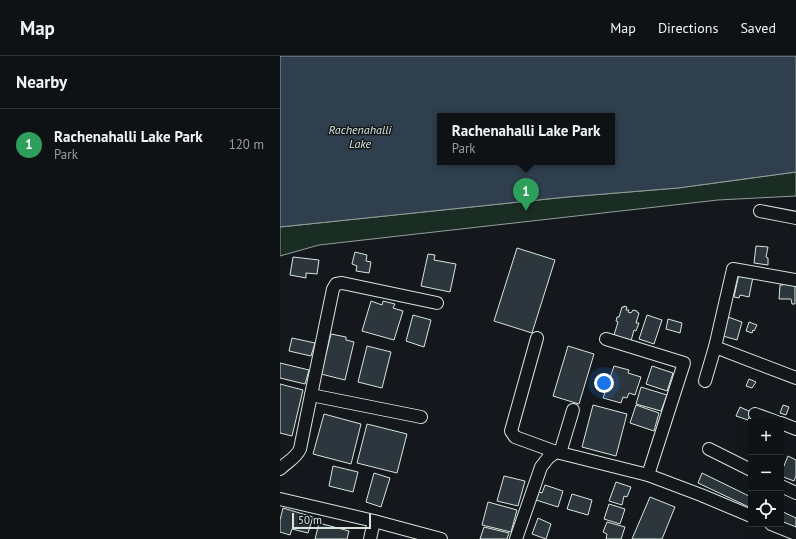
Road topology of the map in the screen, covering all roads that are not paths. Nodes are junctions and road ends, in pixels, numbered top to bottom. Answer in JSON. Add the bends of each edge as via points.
{"nodes":[{"id":1,"x":760,"y":211,"type":"dead end"},
{"id":2,"x":796,"y":218,"type":"edge"},
{"id":3,"x":796,"y":280,"type":"edge"},
{"id":4,"x":437,"y":303,"type":"dead end"},
{"id":5,"x":537,"y":338,"type":"dead end"},
{"id":6,"x":606,"y":339,"type":"dead end"},
{"id":7,"x":715,"y":347,"type":"junction"},
{"id":8,"x":796,"y":378,"type":"edge"},
{"id":9,"x":705,"y":381,"type":"dead end"},
{"id":10,"x":311,"y":395,"type":"junction"},
{"id":11,"x":573,"y":410,"type":"dead end"},
{"id":12,"x":755,"y":414,"type":"dead end"},
{"id":13,"x":421,"y":417,"type":"dead end"},
{"id":14,"x":769,"y":419,"type":"edge"},
{"id":15,"x":784,"y":424,"type":"edge"},
{"id":16,"x":796,"y":429,"type":"edge"},
{"id":17,"x":709,"y":449,"type":"dead end"},
{"id":18,"x":558,"y":452,"type":"junction"},
{"id":19,"x":748,"y":468,"type":"edge"},
{"id":20,"x":280,"y":469,"type":"edge"},
{"id":21,"x":648,"y":475,"type":"junction"},
{"id":22,"x":784,"y":487,"type":"edge"},
{"id":23,"x":796,"y":493,"type":"edge"},
{"id":24,"x":280,"y":499,"type":"edge"},
{"id":25,"x":748,"y":515,"type":"edge"},
{"id":26,"x":374,"y":522,"type":"junction"},
{"id":27,"x":779,"y":527,"type":"edge"},
{"id":28,"x":796,"y":534,"type":"edge"},
{"id":29,"x":370,"y":539,"type":"edge"},
{"id":30,"x":441,"y":539,"type":"edge"},
{"id":31,"x":516,"y":539,"type":"edge"}],
"edges":[{"from":1,"to":2,"type":"street"},
{"from":3,"to":7,"type":"street","via":[[733,269]]},
{"from":4,"to":10,"type":"street","via":[[342,282],[336,284]]},
{"from":5,"to":18,"type":"street","via":[[511,431],[515,437]]},
{"from":6,"to":21,"type":"street","via":[[684,363]]},
{"from":7,"to":8,"type":"street"},
{"from":7,"to":9,"type":"street"},
{"from":10,"to":13,"type":"street"},
{"from":10,"to":20,"type":"street","via":[[298,453]]},
{"from":11,"to":18,"type":"street"},
{"from":12,"to":14,"type":"street"},
{"from":15,"to":16,"type":"street"},
{"from":17,"to":19,"type":"street"},
{"from":18,"to":21,"type":"street"},
{"from":18,"to":31,"type":"street","via":[[540,467]]},
{"from":21,"to":25,"type":"street"},
{"from":22,"to":23,"type":"street"},
{"from":24,"to":26,"type":"street"},
{"from":26,"to":29,"type":"street"},
{"from":26,"to":30,"type":"street"},
{"from":27,"to":28,"type":"street"}]}
